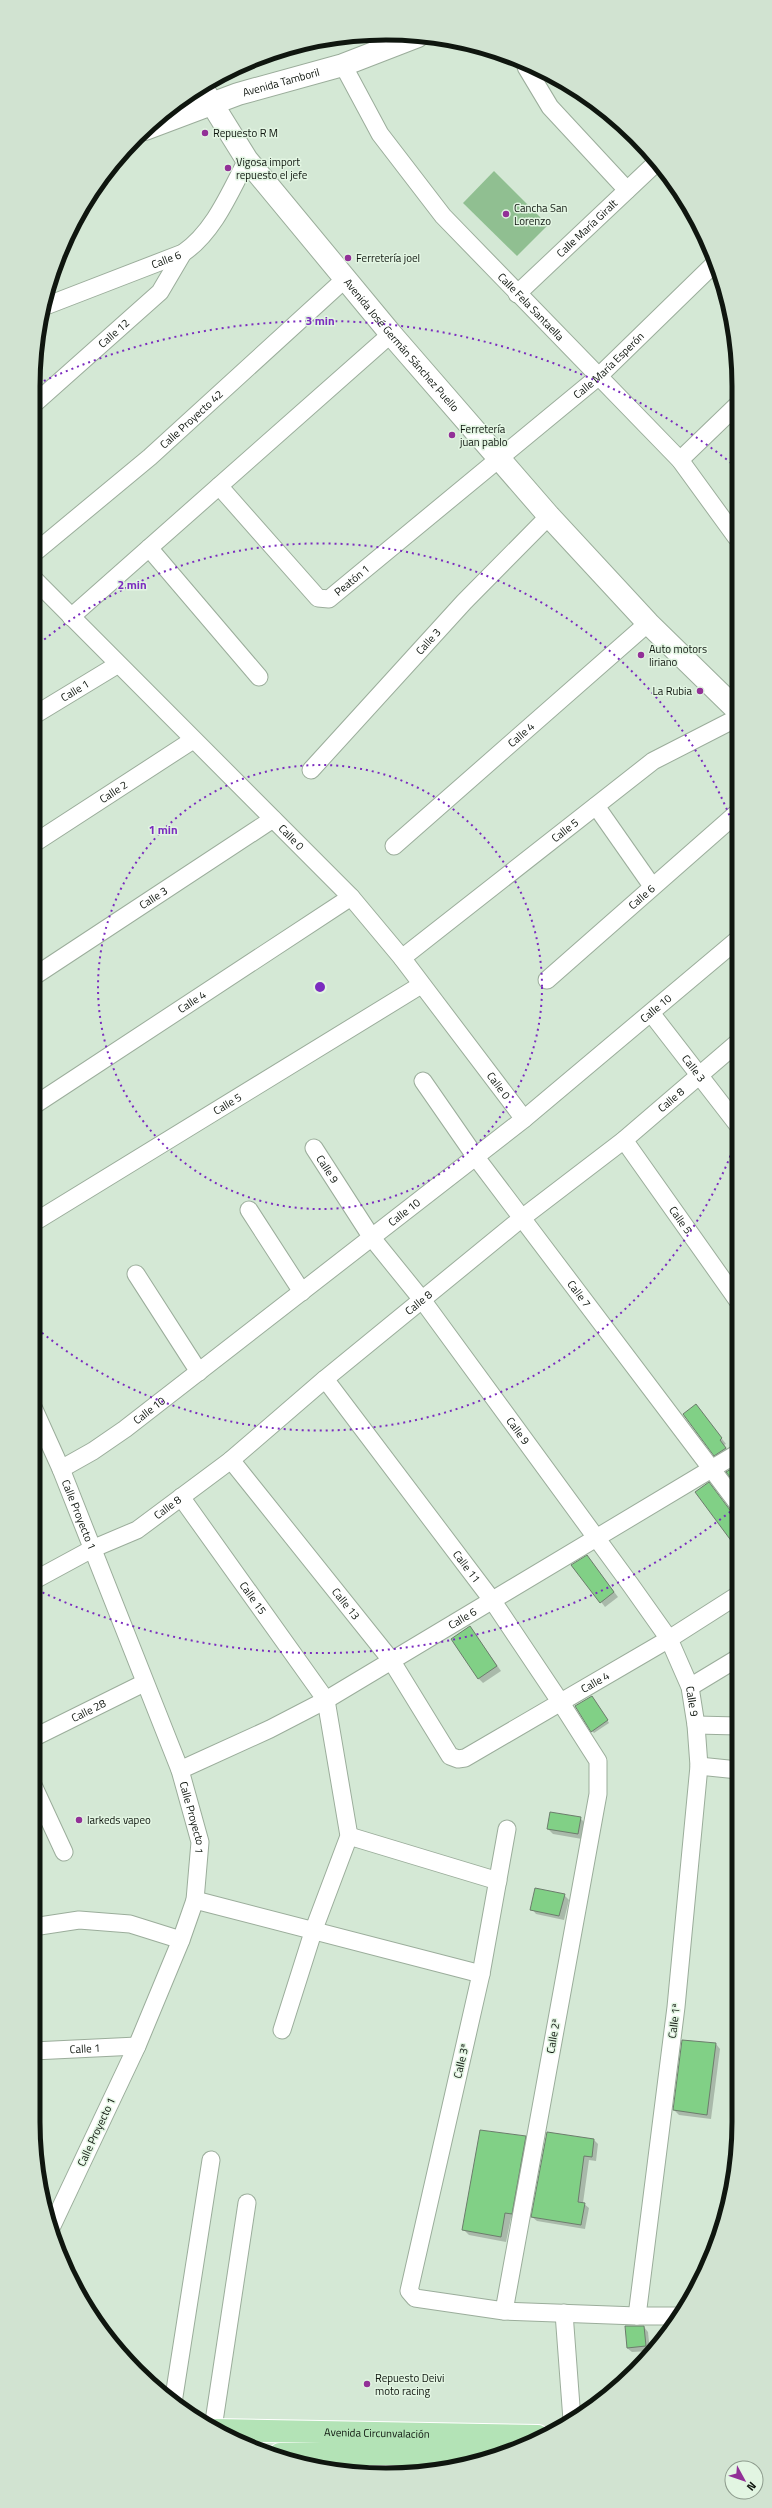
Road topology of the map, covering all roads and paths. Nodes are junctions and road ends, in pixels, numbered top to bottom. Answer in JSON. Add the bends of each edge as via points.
{"nodes":[{"id":1,"x":405,"y":41,"type":"edge"},
{"id":2,"x":343,"y":65,"type":"junction"},
{"id":3,"x":529,"y":71,"type":"edge"},
{"id":4,"x":207,"y":95,"type":"edge"},
{"id":5,"x":170,"y":115,"type":"edge"},
{"id":6,"x":247,"y":160,"type":"junction"},
{"id":7,"x":653,"y":166,"type":"edge"},
{"id":8,"x":626,"y":190,"type":"junction"},
{"id":9,"x":183,"y":253,"type":"junction"},
{"id":10,"x":711,"y":267,"type":"edge"},
{"id":11,"x":345,"y":279,"type":"junction"},
{"id":12,"x":517,"y":294,"type":"junction"},
{"id":13,"x":50,"y":304,"type":"edge"},
{"id":14,"x":391,"y":334,"type":"junction"},
{"id":15,"x":598,"y":377,"type":"junction"},
{"id":16,"x":40,"y":399,"type":"edge"},
{"id":17,"x":732,"y":410,"type":"edge"},
{"id":18,"x":499,"y":459,"type":"junction"},
{"id":19,"x":680,"y":460,"type":"junction"},
{"id":20,"x":219,"y":486,"type":"junction"},
{"id":21,"x":549,"y":516,"type":"junction"},
{"id":22,"x":732,"y":532,"type":"edge"},
{"id":23,"x":40,"y":548,"type":"edge"},
{"id":24,"x":149,"y":548,"type":"junction"},
{"id":25,"x":40,"y":585,"type":"edge"},
{"id":26,"x":71,"y":617,"type":"junction"},
{"id":27,"x":648,"y":622,"type":"junction"},
{"id":28,"x":117,"y":665,"type":"junction"},
{"id":29,"x":259,"y":677,"type":"dead end"},
{"id":30,"x":732,"y":705,"type":"edge"},
{"id":31,"x":40,"y":712,"type":"edge"},
{"id":32,"x":732,"y":721,"type":"edge"},
{"id":33,"x":193,"y":740,"type":"junction"},
{"id":34,"x":311,"y":770,"type":"dead end"},
{"id":35,"x":596,"y":806,"type":"junction"},
{"id":36,"x":732,"y":817,"type":"edge"},
{"id":37,"x":273,"y":819,"type":"junction"},
{"id":38,"x":40,"y":839,"type":"edge"},
{"id":39,"x":394,"y":846,"type":"dead end"},
{"id":40,"x":652,"y":886,"type":"junction"},
{"id":41,"x":351,"y":897,"type":"junction"},
{"id":42,"x":732,"y":944,"type":"edge"},
{"id":43,"x":402,"y":958,"type":"junction"},
{"id":44,"x":40,"y":972,"type":"edge"},
{"id":45,"x":547,"y":980,"type":"dead end"},
{"id":46,"x":421,"y":985,"type":"junction"},
{"id":47,"x":651,"y":1013,"type":"junction"},
{"id":48,"x":732,"y":1046,"type":"edge"},
{"id":49,"x":699,"y":1076,"type":"junction"},
{"id":50,"x":423,"y":1081,"type":"dead end"},
{"id":51,"x":40,"y":1101,"type":"edge"},
{"id":52,"x":732,"y":1118,"type":"edge"},
{"id":53,"x":524,"y":1119,"type":"junction"},
{"id":54,"x":624,"y":1140,"type":"junction"},
{"id":55,"x":314,"y":1148,"type":"dead end"},
{"id":56,"x":475,"y":1156,"type":"junction"},
{"id":57,"x":248,"y":1210,"type":"dead end"},
{"id":58,"x":522,"y":1218,"type":"junction"},
{"id":59,"x":40,"y":1219,"type":"edge"},
{"id":60,"x":372,"y":1238,"type":"junction"},
{"id":61,"x":136,"y":1274,"type":"dead end"},
{"id":62,"x":302,"y":1292,"type":"junction"},
{"id":63,"x":732,"y":1293,"type":"edge"},
{"id":64,"x":423,"y":1301,"type":"junction"},
{"id":65,"x":199,"y":1372,"type":"junction"},
{"id":66,"x":325,"y":1379,"type":"junction"},
{"id":67,"x":40,"y":1422,"type":"edge"},
{"id":68,"x":732,"y":1457,"type":"edge"},
{"id":69,"x":231,"y":1460,"type":"junction"},
{"id":70,"x":713,"y":1468,"type":"junction"},
{"id":71,"x":61,"y":1469,"type":"junction"},
{"id":72,"x":732,"y":1495,"type":"edge"},
{"id":73,"x":181,"y":1497,"type":"junction"},
{"id":74,"x":598,"y":1538,"type":"junction"},
{"id":75,"x":92,"y":1549,"type":"junction"},
{"id":76,"x":40,"y":1577,"type":"edge"},
{"id":77,"x":732,"y":1599,"type":"edge"},
{"id":78,"x":492,"y":1600,"type":"junction"},
{"id":79,"x":669,"y":1639,"type":"junction"},
{"id":80,"x":391,"y":1660,"type":"junction"},
{"id":81,"x":732,"y":1662,"type":"edge"},
{"id":82,"x":144,"y":1683,"type":"junction"},
{"id":83,"x":690,"y":1687,"type":"junction"},
{"id":84,"x":326,"y":1700,"type":"junction"},
{"id":85,"x":561,"y":1703,"type":"junction"},
{"id":86,"x":696,"y":1725,"type":"junction"},
{"id":87,"x":732,"y":1726,"type":"edge"},
{"id":88,"x":40,"y":1735,"type":"edge"},
{"id":89,"x":450,"y":1756,"type":"joint"},
{"id":90,"x":598,"y":1761,"type":"joint"},
{"id":91,"x":699,"y":1766,"type":"junction"},
{"id":92,"x":732,"y":1769,"type":"edge"},
{"id":93,"x":180,"y":1770,"type":"junction"},
{"id":94,"x":40,"y":1800,"type":"edge"},
{"id":95,"x":507,"y":1829,"type":"dead end"},
{"id":96,"x":349,"y":1836,"type":"junction"},
{"id":97,"x":64,"y":1852,"type":"dead end"},
{"id":98,"x":498,"y":1881,"type":"junction"},
{"id":99,"x":195,"y":1900,"type":"junction"},
{"id":100,"x":40,"y":1926,"type":"edge"},
{"id":101,"x":314,"y":1929,"type":"junction"},
{"id":102,"x":181,"y":1940,"type":"junction"},
{"id":103,"x":481,"y":1974,"type":"junction"},
{"id":104,"x":282,"y":2030,"type":"dead end"},
{"id":105,"x":137,"y":2046,"type":"junction"},
{"id":106,"x":40,"y":2051,"type":"edge"},
{"id":107,"x":211,"y":2160,"type":"dead end"},
{"id":108,"x":247,"y":2204,"type":"dead end"},
{"id":109,"x":54,"y":2221,"type":"edge"},
{"id":110,"x":504,"y":2311,"type":"junction"},
{"id":111,"x":564,"y":2313,"type":"junction"},
{"id":112,"x":637,"y":2316,"type":"junction"},
{"id":113,"x":673,"y":2316,"type":"edge"},
{"id":114,"x":173,"y":2395,"type":"edge"},
{"id":115,"x":572,"y":2414,"type":"edge"},
{"id":116,"x":215,"y":2423,"type":"edge"},
{"id":117,"x":238,"y":2434,"type":"edge"},
{"id":118,"x":530,"y":2436,"type":"edge"},
{"id":119,"x":254,"y":2438,"type":"edge"},
{"id":120,"x":285,"y":2447,"type":"edge"},
{"id":121,"x":484,"y":2454,"type":"edge"}],
"edges":[{"from":1,"to":2,"type":"main road","name":"Avenida Tamboril"},
{"from":2,"to":4,"type":"main road","name":"Avenida Tamboril","via":[[238,94]]},
{"from":2,"to":12,"type":"street","name":"Calle Fela Santaella","via":[[380,134],[443,216]]},
{"from":3,"to":8,"type":"street","via":[[550,107]]},
{"from":4,"to":5,"type":"main road","name":"Avenida Tamboril"},
{"from":4,"to":6,"type":"main road","name":"Avenida José Germán Sánchez Puello"},
{"from":6,"to":9,"type":"street","name":"Calle 6","via":[[206,232],[196,244]]},
{"from":6,"to":11,"type":"main road","name":"Avenida José Germán Sánchez Puello"},
{"from":7,"to":8,"type":"street","name":"Calle María Giralt"},
{"from":8,"to":12,"type":"street","name":"Calle María Giralt"},
{"from":9,"to":13,"type":"street","name":"Calle 6"},
{"from":9,"to":16,"type":"street","name":"Calle 12","via":[[160,292]]},
{"from":10,"to":15,"type":"street","name":"Calle María Esperón"},
{"from":11,"to":14,"type":"main road","name":"Avenida José Germán Sánchez Puello"},
{"from":11,"to":23,"type":"street","name":"Calle Proyecto 42","via":[[150,457]]},
{"from":12,"to":15,"type":"street","name":"Calle Fela Santaella"},
{"from":14,"to":18,"type":"main road","name":"Avenida José Germán Sánchez Puello"},
{"from":14,"to":20,"type":"street"},
{"from":15,"to":18,"type":"street","name":"Calle María Esperón"},
{"from":15,"to":19,"type":"street","name":"Calle Fela Santaella"},
{"from":17,"to":19,"type":"street"},
{"from":18,"to":20,"type":"street","name":"Peatón 1","via":[[329,599],[322,600]]},
{"from":18,"to":21,"type":"main road","name":"Avenida José Germán Sánchez Puello"},
{"from":19,"to":22,"type":"street","name":"Calle Fela Santaella"},
{"from":20,"to":24,"type":"street"},
{"from":21,"to":27,"type":"main road","name":"Avenida José Germán Sánchez Puello"},
{"from":21,"to":34,"type":"street","name":"Calle 3","via":[[464,602]]},
{"from":24,"to":26,"type":"street"},
{"from":24,"to":29,"type":"street"},
{"from":25,"to":26,"type":"street","name":"Calle 0"},
{"from":26,"to":28,"type":"street","name":"Calle 0"},
{"from":27,"to":30,"type":"main road","name":"Avenida José Germán Sánchez Puello"},
{"from":27,"to":39,"type":"street","name":"Calle 4"},
{"from":28,"to":31,"type":"street","name":"Calle 1"},
{"from":28,"to":33,"type":"street","name":"Calle 0"},
{"from":32,"to":35,"type":"street","name":"Calle 5","via":[[653,761]]},
{"from":33,"to":37,"type":"street","name":"Calle 0"},
{"from":33,"to":38,"type":"street","name":"Calle 2"},
{"from":35,"to":40,"type":"street"},
{"from":35,"to":43,"type":"street","name":"Calle 5"},
{"from":36,"to":40,"type":"street","name":"Calle 6"},
{"from":37,"to":41,"type":"street","name":"Calle 0"},
{"from":37,"to":44,"type":"street","name":"Calle 3"},
{"from":40,"to":45,"type":"street","name":"Calle 6"},
{"from":41,"to":43,"type":"street","name":"Calle 0"},
{"from":41,"to":51,"type":"street","name":"Calle 4"},
{"from":42,"to":47,"type":"street","name":"Calle 10"},
{"from":43,"to":46,"type":"street","name":"Calle 0"},
{"from":46,"to":53,"type":"street","name":"Calle 0"},
{"from":46,"to":59,"type":"street","name":"Calle 5"},
{"from":47,"to":49,"type":"street","name":"Calle 3"},
{"from":47,"to":53,"type":"street","name":"Calle 10"},
{"from":48,"to":49,"type":"street","name":"Calle 8"},
{"from":49,"to":52,"type":"street","name":"Calle 3"},
{"from":49,"to":54,"type":"street","name":"Calle 8"},
{"from":50,"to":56,"type":"street","name":"Calle 7"},
{"from":53,"to":56,"type":"street","name":"Calle 10"},
{"from":54,"to":58,"type":"street","name":"Calle 8"},
{"from":54,"to":63,"type":"street","name":"Calle 5"},
{"from":55,"to":60,"type":"street","name":"Calle 9"},
{"from":56,"to":58,"type":"street","name":"Calle 7"},
{"from":56,"to":60,"type":"street","name":"Calle 10"},
{"from":57,"to":62,"type":"street"},
{"from":58,"to":64,"type":"street","name":"Calle 8"},
{"from":58,"to":70,"type":"street","name":"Calle 7"},
{"from":60,"to":62,"type":"street","name":"Calle 10"},
{"from":60,"to":64,"type":"street","name":"Calle 9"},
{"from":61,"to":65,"type":"street"},
{"from":62,"to":65,"type":"street","name":"Calle 10"},
{"from":64,"to":66,"type":"street","name":"Calle 8"},
{"from":64,"to":74,"type":"street","name":"Calle 9"},
{"from":65,"to":71,"type":"street","name":"Calle 10","via":[[93,1451]]},
{"from":66,"to":69,"type":"street","name":"Calle 8"},
{"from":66,"to":78,"type":"street","name":"Calle 11"},
{"from":67,"to":71,"type":"street","name":"Calle Proyecto 1"},
{"from":68,"to":70,"type":"street","name":"Calle 6"},
{"from":69,"to":73,"type":"street","name":"Calle 8"},
{"from":69,"to":80,"type":"street","name":"Calle 13"},
{"from":70,"to":72,"type":"street","name":"Calle 7"},
{"from":70,"to":74,"type":"street","name":"Calle 6"},
{"from":71,"to":75,"type":"street","name":"Calle Proyecto 1"},
{"from":73,"to":75,"type":"street","name":"Calle 8","via":[[137,1530]]},
{"from":73,"to":84,"type":"street","name":"Calle 15"},
{"from":74,"to":78,"type":"street","name":"Calle 6"},
{"from":74,"to":79,"type":"street","name":"Calle 9"},
{"from":75,"to":76,"type":"street","name":"Calle 8"},
{"from":75,"to":82,"type":"street","name":"Calle Proyecto 1"},
{"from":77,"to":79,"type":"street","name":"Calle 4"},
{"from":78,"to":80,"type":"street","name":"Calle 6"},
{"from":78,"to":85,"type":"street","name":"Calle 11"},
{"from":79,"to":83,"type":"street","name":"Calle 9"},
{"from":79,"to":85,"type":"street","name":"Calle 4"},
{"from":80,"to":84,"type":"street","name":"Calle 6"},
{"from":80,"to":89,"type":"street","name":"Calle 13"},
{"from":81,"to":83,"type":"street"},
{"from":82,"to":88,"type":"street","name":"Calle 28"},
{"from":82,"to":93,"type":"street","name":"Calle Proyecto 1"},
{"from":83,"to":86,"type":"street","name":"Calle 9"},
{"from":84,"to":93,"type":"street","name":"Calle 6"},
{"from":84,"to":96,"type":"street"},
{"from":85,"to":89,"type":"street","name":"Calle 4","via":[[465,1758]]},
{"from":85,"to":90,"type":"street","name":"Calle 11"},
{"from":86,"to":87,"type":"street"},
{"from":86,"to":91,"type":"street","name":"Calle 1ª"},
{"from":90,"to":110,"type":"street","name":"Calle 2ª","via":[[598,1794]]},
{"from":91,"to":92,"type":"street"},
{"from":91,"to":112,"type":"street","name":"Calle 1ª","via":[[676,2007]]},
{"from":93,"to":99,"type":"street","name":"Calle Proyecto 1","via":[[200,1842]]},
{"from":94,"to":97,"type":"street"},
{"from":95,"to":98,"type":"street","name":"Calle 3ª"},
{"from":96,"to":98,"type":"street"},
{"from":96,"to":101,"type":"street"},
{"from":98,"to":103,"type":"street","name":"Calle 3ª"},
{"from":99,"to":101,"type":"street"},
{"from":99,"to":102,"type":"street","name":"Calle Proyecto 1"},
{"from":100,"to":102,"type":"street","via":[[79,1920],[122,1924]]},
{"from":101,"to":103,"type":"street"},
{"from":101,"to":104,"type":"street"},
{"from":102,"to":105,"type":"street","name":"Calle Proyecto 1"},
{"from":103,"to":110,"type":"street","name":"Calle 3ª","via":[[409,2291],[415,2298]]},
{"from":105,"to":106,"type":"street","name":"Calle 1"},
{"from":105,"to":109,"type":"street","name":"Calle Proyecto 1"},
{"from":107,"to":114,"type":"street"},
{"from":108,"to":116,"type":"street"},
{"from":110,"to":111,"type":"street"},
{"from":111,"to":112,"type":"street"},
{"from":111,"to":115,"type":"street"},
{"from":112,"to":113,"type":"street"},
{"from":117,"to":119,"type":"main road","name":"Avenida Circunvalación"},
{"from":118,"to":120,"type":"main road","name":"Avenida Circunvalación"},
{"from":119,"to":120,"type":"main road","name":"Avenida Circunvalación"},
{"from":120,"to":121,"type":"main road","name":"Avenida Circunvalación"}]}
